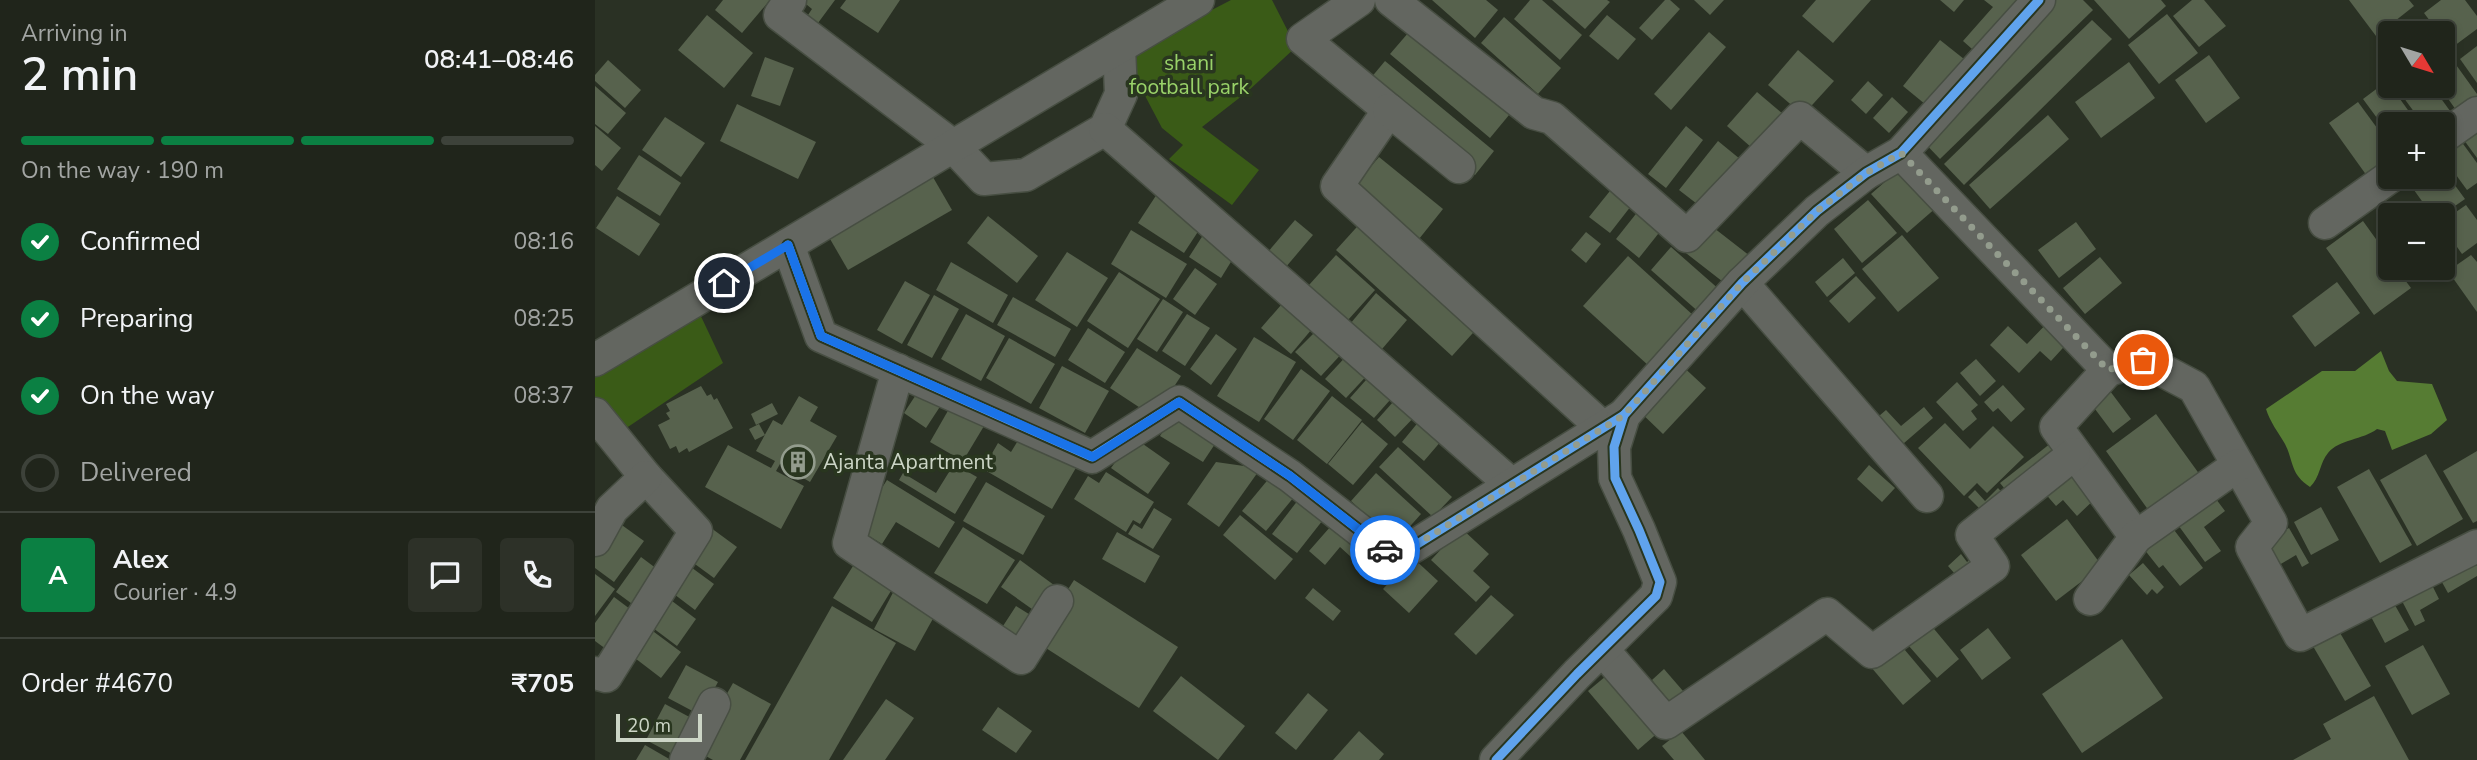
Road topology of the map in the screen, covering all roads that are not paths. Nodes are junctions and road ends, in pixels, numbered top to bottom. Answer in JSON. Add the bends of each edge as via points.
{"nodes":[{"id":1,"x":790,"y":0,"type":"edge"},
{"id":2,"x":1198,"y":0,"type":"edge"},
{"id":3,"x":1359,"y":0,"type":"edge"},
{"id":4,"x":1391,"y":0,"type":"edge"},
{"id":5,"x":2039,"y":0,"type":"edge"},
{"id":6,"x":1119,"y":47,"type":"junction"},
{"id":7,"x":1389,"y":110,"type":"junction"},
{"id":8,"x":2477,"y":113,"type":"edge"},
{"id":9,"x":1105,"y":129,"type":"junction"},
{"id":10,"x":2455,"y":129,"type":"edge"},
{"id":11,"x":953,"y":146,"type":"junction"},
{"id":12,"x":1901,"y":153,"type":"junction"},
{"id":13,"x":1459,"y":167,"type":"dead end"},
{"id":14,"x":1866,"y":173,"type":"junction"},
{"id":15,"x":2378,"y":185,"type":"edge"},
{"id":16,"x":2325,"y":223,"type":"dead end"},
{"id":17,"x":788,"y":245,"type":"junction"},
{"id":18,"x":1742,"y":283,"type":"junction"},
{"id":19,"x":595,"y":360,"type":"edge"},
{"id":20,"x":898,"y":370,"type":"junction"},
{"id":21,"x":2108,"y":370,"type":"junction"},
{"id":22,"x":595,"y":414,"type":"edge"},
{"id":23,"x":1613,"y":422,"type":"junction"},
{"id":24,"x":2074,"y":454,"type":"junction"},
{"id":25,"x":2238,"y":465,"type":"junction"},
{"id":26,"x":646,"y":477,"type":"junction"},
{"id":27,"x":1512,"y":485,"type":"junction"},
{"id":28,"x":1927,"y":496,"type":"dead end"},
{"id":29,"x":2136,"y":537,"type":"junction"},
{"id":30,"x":595,"y":540,"type":"edge"},
{"id":31,"x":2477,"y":546,"type":"edge"},
{"id":32,"x":2090,"y":598,"type":"dead end"},
{"id":33,"x":1057,"y":601,"type":"dead end"},
{"id":34,"x":1602,"y":649,"type":"junction"},
{"id":35,"x":595,"y":673,"type":"edge"},
{"id":36,"x":714,"y":704,"type":"dead end"},
{"id":37,"x":686,"y":760,"type":"edge"},
{"id":38,"x":1496,"y":760,"type":"edge"}],
"edges":[{"from":1,"to":11,"type":"street","via":[[780,15]]},
{"from":2,"to":6,"type":"street"},
{"from":3,"to":7,"type":"street","via":[[1303,39]]},
{"from":4,"to":14,"type":"street","via":[[1534,113],[1552,118],[1687,236],[1800,118]]},
{"from":5,"to":12,"type":"street"},
{"from":6,"to":9,"type":"street","via":[[1121,94]]},
{"from":6,"to":11,"type":"street"},
{"from":7,"to":13,"type":"street"},
{"from":7,"to":23,"type":"street","via":[[1337,186]]},
{"from":8,"to":10,"type":"street"},
{"from":9,"to":11,"type":"street","via":[[1026,175],[984,179]]},
{"from":9,"to":27,"type":"street"},
{"from":11,"to":17,"type":"street"},
{"from":12,"to":14,"type":"street"},
{"from":12,"to":21,"type":"street"},
{"from":14,"to":18,"type":"street","via":[[1817,211]]},
{"from":15,"to":16,"type":"street"},
{"from":17,"to":19,"type":"street"},
{"from":17,"to":20,"type":"street","via":[[821,336]]},
{"from":18,"to":23,"type":"street"},
{"from":18,"to":28,"type":"street"},
{"from":20,"to":27,"type":"street","via":[[1093,457],[1179,402],[1290,476],[1395,558]]},
{"from":20,"to":33,"type":"street","via":[[849,542],[1021,657]]},
{"from":21,"to":24,"type":"street","via":[[2056,427]]},
{"from":21,"to":25,"type":"street","via":[[2143,360],[2194,387]]},
{"from":22,"to":26,"type":"street"},
{"from":23,"to":27,"type":"street"},
{"from":23,"to":34,"type":"street","via":[[1615,478],[1660,582],[1656,596]]},
{"from":24,"to":29,"type":"street"},
{"from":24,"to":34,"type":"street","via":[[1972,535],[1993,566],[1872,652],[1827,614],[1666,723]]},
{"from":25,"to":29,"type":"street"},
{"from":25,"to":31,"type":"street","via":[[2271,523],[2252,547],[2300,635]]},
{"from":26,"to":30,"type":"street","via":[[612,509]]},
{"from":26,"to":35,"type":"street","via":[[696,531],[605,676]]},
{"from":29,"to":32,"type":"street"},
{"from":34,"to":38,"type":"street"},
{"from":36,"to":37,"type":"street"}]}
